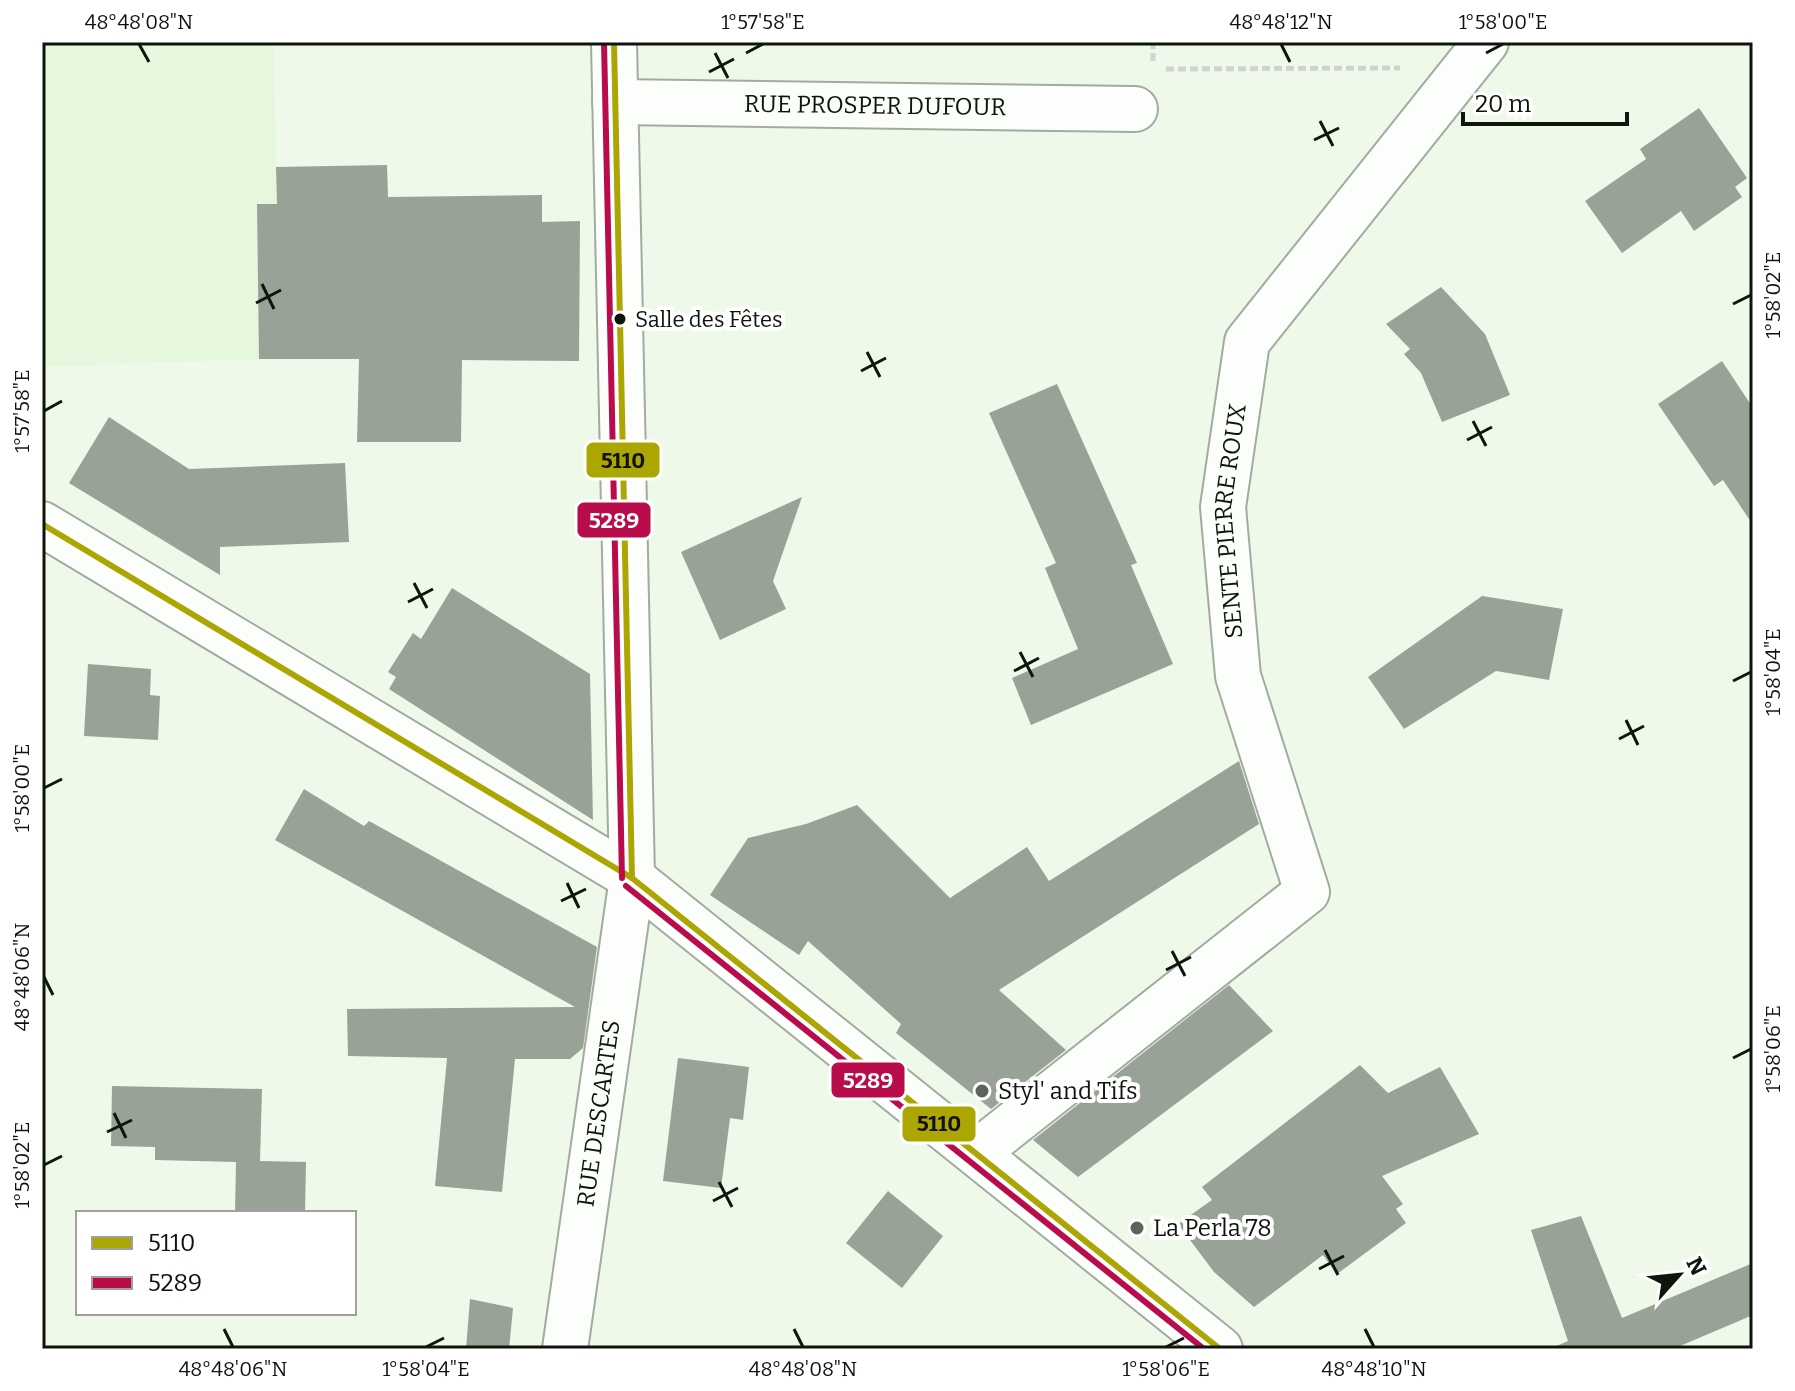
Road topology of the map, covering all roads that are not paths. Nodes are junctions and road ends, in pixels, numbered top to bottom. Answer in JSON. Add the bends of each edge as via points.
{"nodes":[{"id":1,"x":614,"y":42,"type":"edge"},
{"id":2,"x":1476,"y":55,"type":"edge"},
{"id":3,"x":615,"y":102,"type":"junction"},
{"id":4,"x":1135,"y":109,"type":"dead end"},
{"id":5,"x":42,"y":524,"type":"edge"},
{"id":6,"x":632,"y":878,"type":"junction"},
{"id":7,"x":976,"y":1153,"type":"junction"},
{"id":8,"x":565,"y":1349,"type":"edge"},
{"id":9,"x":1220,"y":1349,"type":"edge"}],
"edges":[{"from":1,"to":3,"type":"street","name":"RUE DESCARTES"},
{"from":2,"to":7,"type":"street","name":"SENTE PIERRE ROUX","via":[[1247,342],[1223,507],[1238,676],[1307,892]]},
{"from":3,"to":4,"type":"street","name":"RUE PROSPER DUFOUR"},
{"from":3,"to":6,"type":"street","name":"RUE DESCARTES"},
{"from":5,"to":6,"type":"street"},
{"from":6,"to":7,"type":"street"},
{"from":6,"to":8,"type":"street","name":"RUE DESCARTES"},
{"from":7,"to":9,"type":"street"}]}
